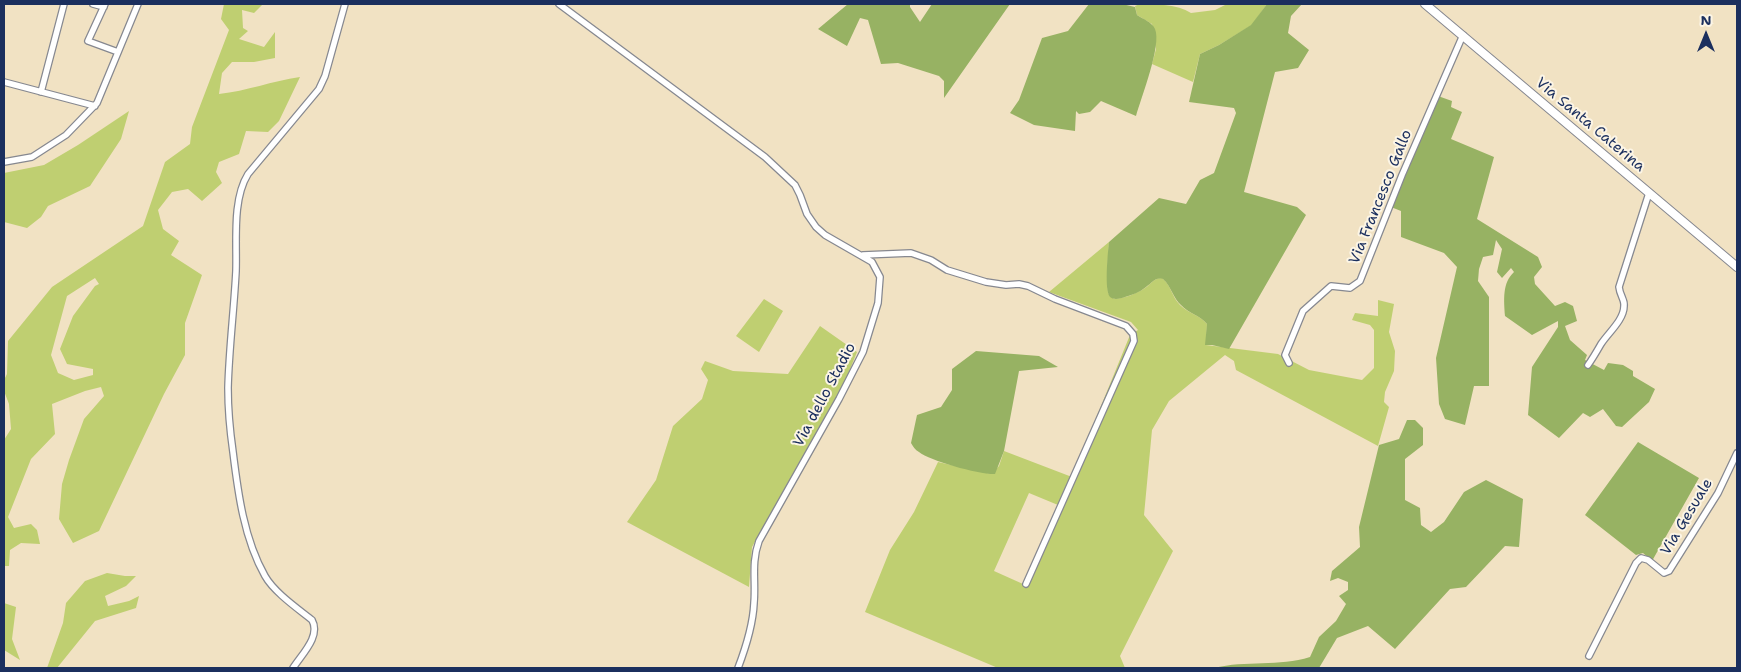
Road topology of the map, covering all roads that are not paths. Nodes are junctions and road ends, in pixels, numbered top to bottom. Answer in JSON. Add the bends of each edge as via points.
{"nodes":[{"id":1,"x":64,"y":4,"type":"edge"},
{"id":2,"x":93,"y":4,"type":"edge"},
{"id":3,"x":138,"y":4,"type":"edge"},
{"id":4,"x":345,"y":4,"type":"edge"},
{"id":5,"x":559,"y":4,"type":"edge"},
{"id":6,"x":1425,"y":4,"type":"edge"},
{"id":7,"x":104,"y":5,"type":"edge"},
{"id":8,"x":1463,"y":35,"type":"junction"},
{"id":9,"x":118,"y":52,"type":"junction"},
{"id":10,"x":4,"y":82,"type":"edge"},
{"id":11,"x":40,"y":92,"type":"junction"},
{"id":12,"x":94,"y":106,"type":"junction"},
{"id":13,"x":4,"y":162,"type":"edge"},
{"id":14,"x":1649,"y":193,"type":"junction"},
{"id":15,"x":862,"y":255,"type":"junction"},
{"id":16,"x":1737,"y":267,"type":"edge"},
{"id":17,"x":1289,"y":363,"type":"dead end"},
{"id":18,"x":1588,"y":365,"type":"dead end"},
{"id":19,"x":1737,"y":454,"type":"edge"},
{"id":20,"x":1026,"y":584,"type":"dead end"},
{"id":21,"x":1589,"y":656,"type":"dead end"},
{"id":22,"x":293,"y":668,"type":"edge"},
{"id":23,"x":738,"y":668,"type":"edge"}],
"edges":[{"from":1,"to":11,"type":"street"},
{"from":2,"to":7,"type":"street"},
{"from":3,"to":9,"type":"street"},
{"from":4,"to":22,"type":"street","via":[[319,89],[248,174],[242,184],[238,206],[228,386],[232,446],[245,525],[265,577],[315,626],[315,633]]},
{"from":5,"to":15,"type":"street","name":"Via dello Stadio","via":[[765,157],[795,185],[816,227]]},
{"from":6,"to":8,"type":"street","name":"Via Santa Caterina"},
{"from":7,"to":9,"type":"street","via":[[88,41]]},
{"from":8,"to":14,"type":"street","name":"Via Santa Caterina"},
{"from":8,"to":17,"type":"street","name":"Via Francesco Gallo","via":[[1360,281],[1350,288],[1331,286],[1303,312],[1285,355]]},
{"from":9,"to":12,"type":"street"},
{"from":10,"to":11,"type":"street"},
{"from":11,"to":12,"type":"street"},
{"from":12,"to":13,"type":"street","via":[[66,135],[32,157]]},
{"from":14,"to":16,"type":"street","name":"Via Santa Caterina"},
{"from":14,"to":18,"type":"street","via":[[1619,287],[1625,308]]},
{"from":15,"to":20,"type":"street","via":[[912,253],[947,270],[986,282],[1028,286],[1114,320],[1133,334],[1134,341]]},
{"from":15,"to":23,"type":"street","name":"Via dello Stadio","via":[[872,262],[880,277],[878,303],[864,351],[758,541],[754,554],[752,629]]},
{"from":19,"to":21,"type":"street","name":"Via Gesuale","via":[[1718,493],[1669,571],[1664,573],[1641,558],[1636,563]]}]}
